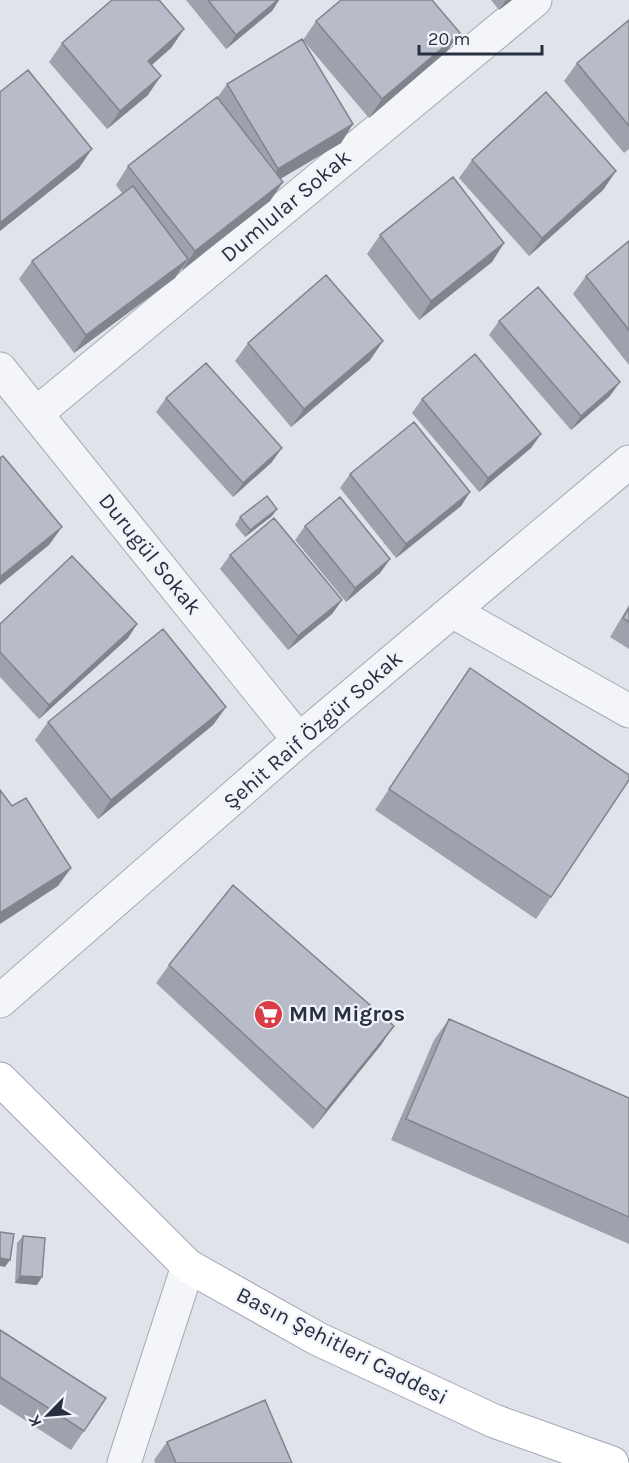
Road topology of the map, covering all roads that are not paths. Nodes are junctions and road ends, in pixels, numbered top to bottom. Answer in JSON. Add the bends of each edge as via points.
{"nodes":[{"id":1,"x":535,"y":0,"type":"edge"},
{"id":2,"x":0,"y":369,"type":"edge"},
{"id":3,"x":37,"y":413,"type":"junction"},
{"id":4,"x":629,"y":462,"type":"edge"},
{"id":5,"x":452,"y":611,"type":"junction"},
{"id":6,"x":629,"y":711,"type":"edge"},
{"id":7,"x":299,"y":740,"type":"junction"},
{"id":8,"x":0,"y":1001,"type":"edge"},
{"id":9,"x":0,"y":1079,"type":"edge"},
{"id":10,"x":188,"y":1266,"type":"junction"},
{"id":11,"x":124,"y":1463,"type":"edge"},
{"id":12,"x":612,"y":1463,"type":"edge"}],
"edges":[{"from":1,"to":3,"type":"street","name":"Dumlular Sokak"},
{"from":2,"to":3,"type":"street","name":"Durugül Sokak"},
{"from":3,"to":7,"type":"street","name":"Durugül Sokak"},
{"from":4,"to":5,"type":"street","name":"Şehit Raif Özgür Sokak"},
{"from":5,"to":6,"type":"street"},
{"from":5,"to":7,"type":"street","name":"Şehit Raif Özgür Sokak"},
{"from":7,"to":8,"type":"street","name":"Şehit Raif Özgür Sokak"},
{"from":9,"to":10,"type":"main road","name":"Basın Şehitleri Caddesi"},
{"from":10,"to":11,"type":"street"},
{"from":10,"to":12,"type":"main road","name":"Basın Şehitleri Caddesi","via":[[318,1339],[494,1420]]}]}
